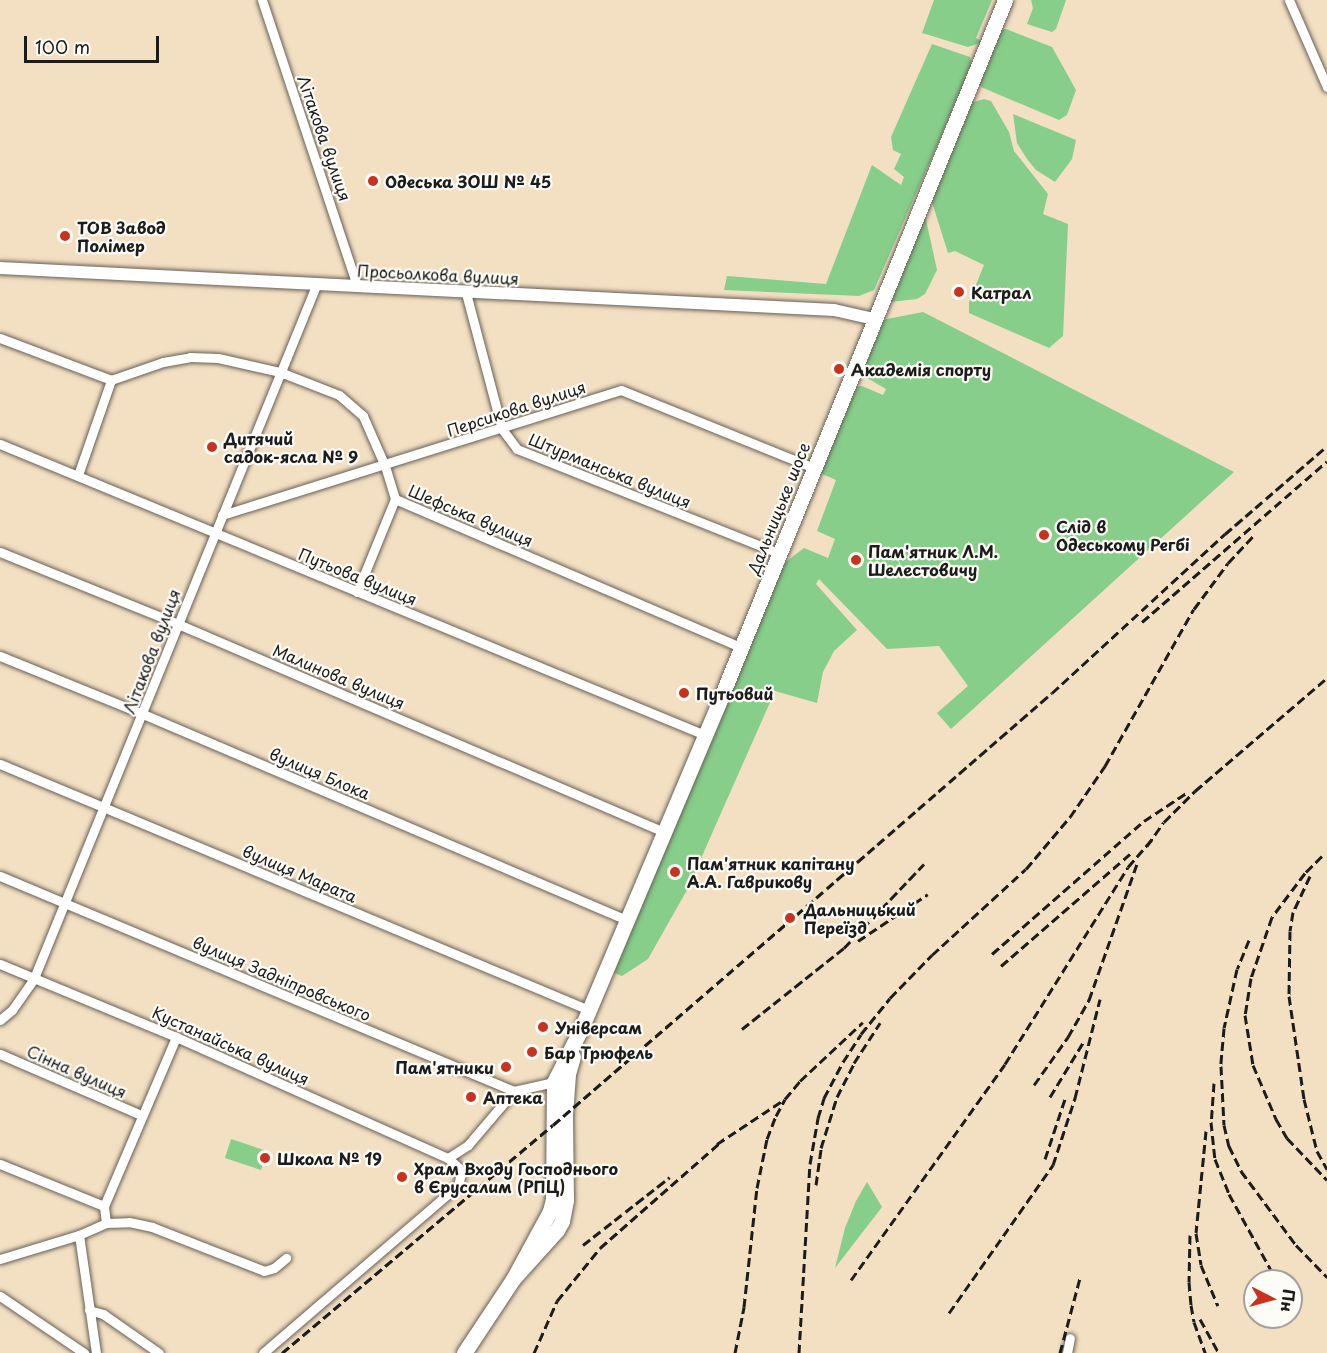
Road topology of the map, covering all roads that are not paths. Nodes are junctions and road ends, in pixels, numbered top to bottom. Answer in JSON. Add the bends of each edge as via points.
{"nodes":[{"id":1,"x":262,"y":0,"type":"edge"},
{"id":2,"x":1005,"y":0,"type":"edge"},
{"id":3,"x":1289,"y":0,"type":"edge"},
{"id":4,"x":1327,"y":87,"type":"edge"},
{"id":5,"x":0,"y":268,"type":"edge"},
{"id":6,"x":317,"y":284,"type":"junction"},
{"id":7,"x":357,"y":286,"type":"junction"},
{"id":8,"x":465,"y":293,"type":"junction"},
{"id":9,"x":874,"y":319,"type":"junction"},
{"id":10,"x":0,"y":338,"type":"edge"},
{"id":11,"x":280,"y":372,"type":"junction"},
{"id":12,"x":111,"y":380,"type":"junction"},
{"id":13,"x":502,"y":429,"type":"junction"},
{"id":14,"x":0,"y":444,"type":"edge"},
{"id":15,"x":385,"y":466,"type":"junction"},
{"id":16,"x":814,"y":468,"type":"junction"},
{"id":17,"x":78,"y":475,"type":"junction"},
{"id":18,"x":396,"y":500,"type":"junction"},
{"id":19,"x":222,"y":515,"type":"junction"},
{"id":20,"x":213,"y":534,"type":"junction"},
{"id":21,"x":0,"y":552,"type":"edge"},
{"id":22,"x":779,"y":553,"type":"junction"},
{"id":23,"x":357,"y":592,"type":"junction"},
{"id":24,"x":178,"y":624,"type":"junction"},
{"id":25,"x":741,"y":647,"type":"junction"},
{"id":26,"x":0,"y":656,"type":"edge"},
{"id":27,"x":143,"y":714,"type":"junction"},
{"id":28,"x":705,"y":735,"type":"junction"},
{"id":29,"x":0,"y":764,"type":"edge"},
{"id":30,"x":103,"y":807,"type":"junction"},
{"id":31,"x":664,"y":832,"type":"junction"},
{"id":32,"x":0,"y":876,"type":"edge"},
{"id":33,"x":63,"y":902,"type":"junction"},
{"id":34,"x":627,"y":920,"type":"junction"},
{"id":35,"x":0,"y":964,"type":"edge"},
{"id":36,"x":34,"y":978,"type":"junction"},
{"id":37,"x":589,"y":1010,"type":"junction"},
{"id":38,"x":0,"y":1020,"type":"edge"},
{"id":39,"x":581,"y":1029,"type":"junction"},
{"id":40,"x":176,"y":1036,"type":"junction"},
{"id":41,"x":0,"y":1054,"type":"edge"},
{"id":42,"x":554,"y":1082,"type":"junction"},
{"id":43,"x":514,"y":1091,"type":"junction"},
{"id":44,"x":141,"y":1115,"type":"junction"},
{"id":45,"x":448,"y":1158,"type":"junction"},
{"id":46,"x":0,"y":1164,"type":"edge"},
{"id":47,"x":104,"y":1206,"type":"junction"},
{"id":48,"x":106,"y":1223,"type":"junction"},
{"id":49,"x":79,"y":1235,"type":"junction"},
{"id":50,"x":286,"y":1258,"type":"dead end"},
{"id":51,"x":0,"y":1259,"type":"edge"},
{"id":52,"x":513,"y":1279,"type":"junction"},
{"id":53,"x":0,"y":1296,"type":"edge"},
{"id":54,"x":88,"y":1310,"type":"junction"},
{"id":55,"x":1070,"y":1338,"type":"dead end"},
{"id":56,"x":84,"y":1353,"type":"edge"},
{"id":57,"x":96,"y":1353,"type":"edge"},
{"id":58,"x":159,"y":1353,"type":"edge"},
{"id":59,"x":264,"y":1353,"type":"edge"},
{"id":60,"x":464,"y":1353,"type":"edge"},
{"id":61,"x":1067,"y":1353,"type":"edge"}],
"edges":[{"from":1,"to":7,"type":"street","name":"Літакова вулиця"},
{"from":2,"to":9,"type":"main road","name":"Дальницьке шосе"},
{"from":3,"to":4,"type":"street"},
{"from":5,"to":6,"type":"street","name":"Просьолкова вулиця"},
{"from":6,"to":7,"type":"street","name":"Просьолкова вулиця"},
{"from":6,"to":11,"type":"street","name":"Літакова вулиця"},
{"from":7,"to":8,"type":"street","name":"Просьолкова вулиця"},
{"from":8,"to":9,"type":"street","name":"Просьолкова вулиця","via":[[834,310]]},
{"from":8,"to":13,"type":"street","name":"Штурманська вулиця"},
{"from":9,"to":16,"type":"main road","name":"Дальницьке шосе"},
{"from":10,"to":12,"type":"street"},
{"from":11,"to":12,"type":"street","name":"Шефська вулиця","via":[[218,358],[190,357]]},
{"from":11,"to":15,"type":"street","name":"Шефська вулиця","via":[[339,395],[363,416]]},
{"from":11,"to":19,"type":"street","name":"Літакова вулиця"},
{"from":12,"to":17,"type":"street"},
{"from":13,"to":15,"type":"street","name":"Персикова вулиця"},
{"from":13,"to":16,"type":"street","name":"Персикова вулиця","via":[[621,390]]},
{"from":13,"to":22,"type":"street","name":"Штурманська вулиця","via":[[517,449]]},
{"from":14,"to":17,"type":"street","name":"Путьова вулиця"},
{"from":15,"to":18,"type":"street","name":"Шефська вулиця"},
{"from":15,"to":19,"type":"street","name":"Персикова вулиця"},
{"from":16,"to":22,"type":"main road","name":"Дальницьке шосе"},
{"from":17,"to":20,"type":"street","name":"Путьова вулиця"},
{"from":18,"to":23,"type":"street"},
{"from":18,"to":25,"type":"street","name":"Шефська вулиця"},
{"from":19,"to":20,"type":"street","name":"Літакова вулиця"},
{"from":20,"to":23,"type":"street","name":"Путьова вулиця"},
{"from":20,"to":24,"type":"street","name":"Літакова вулиця"},
{"from":21,"to":24,"type":"street","name":"Малинова вулиця"},
{"from":22,"to":25,"type":"main road","name":"Дальницьке шосе"},
{"from":23,"to":28,"type":"street","name":"Путьова вулиця"},
{"from":24,"to":27,"type":"street","name":"Літакова вулиця"},
{"from":24,"to":31,"type":"street","name":"Малинова вулиця"},
{"from":25,"to":28,"type":"main road","name":"Дальницьке шосе"},
{"from":26,"to":27,"type":"street","name":"вулиця Блока"},
{"from":27,"to":30,"type":"street","name":"Літакова вулиця"},
{"from":27,"to":34,"type":"street","name":"вулиця Блока"},
{"from":28,"to":31,"type":"main road","name":"Дальницьке шосе"},
{"from":29,"to":30,"type":"street","name":"вулиця Марата"},
{"from":30,"to":33,"type":"street","name":"Літакова вулиця"},
{"from":30,"to":37,"type":"street","name":"вулиця Марата"},
{"from":31,"to":34,"type":"main road","name":"Дальницьке шосе"},
{"from":32,"to":33,"type":"street","name":"вулиця Задніпровського"},
{"from":33,"to":36,"type":"street","name":"Літакова вулиця"},
{"from":33,"to":43,"type":"street","name":"вулиця Задніпровського"},
{"from":34,"to":37,"type":"main road","name":"Дальницьке шосе"},
{"from":35,"to":36,"type":"street","name":"Кустанайська вулиця"},
{"from":36,"to":38,"type":"street","name":"Літакова вулиця","via":[[12,1010]]},
{"from":36,"to":40,"type":"street","name":"Кустанайська вулиця"},
{"from":37,"to":39,"type":"main road","name":"Дальницьке шосе"},
{"from":39,"to":42,"type":"main road"},
{"from":39,"to":52,"type":"main road","via":[[567,1083],[565,1210],[557,1230]]},
{"from":40,"to":44,"type":"street"},
{"from":40,"to":45,"type":"street","name":"Кустанайська вулиця"},
{"from":41,"to":44,"type":"street","name":"Сінна вулиця"},
{"from":42,"to":43,"type":"street"},
{"from":42,"to":52,"type":"main road","via":[[554,1186],[550,1210]]},
{"from":43,"to":45,"type":"street","via":[[468,1145]]},
{"from":44,"to":47,"type":"street"},
{"from":45,"to":59,"type":"street","via":[[459,1168],[458,1185]]},
{"from":46,"to":47,"type":"street"},
{"from":47,"to":48,"type":"street"},
{"from":48,"to":49,"type":"street"},
{"from":48,"to":50,"type":"street","via":[[152,1227],[264,1271]]},
{"from":49,"to":51,"type":"street"},
{"from":49,"to":54,"type":"street"},
{"from":52,"to":60,"type":"main road"},
{"from":53,"to":56,"type":"street"},
{"from":54,"to":57,"type":"street"},
{"from":54,"to":58,"type":"street","via":[[103,1314]]},
{"from":55,"to":61,"type":"street"}]}
